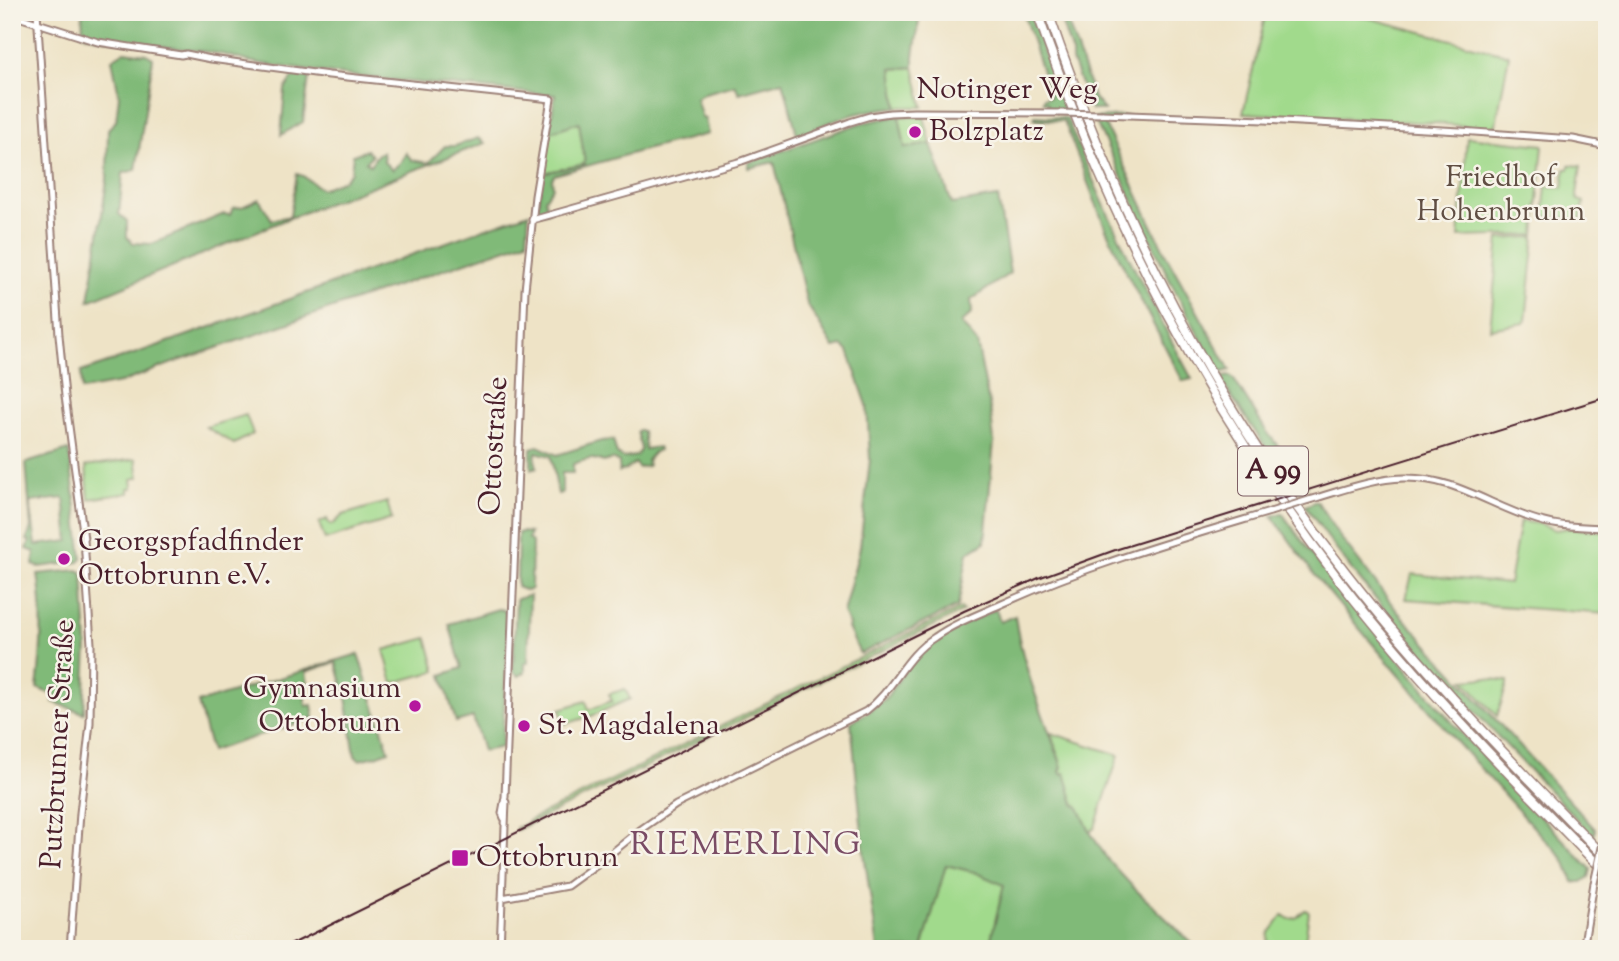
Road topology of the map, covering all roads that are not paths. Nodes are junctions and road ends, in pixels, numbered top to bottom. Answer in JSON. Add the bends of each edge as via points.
{"nodes":[{"id":1,"x":37,"y":12,"type":"edge"},
{"id":2,"x":1037,"y":12,"type":"edge"},
{"id":3,"x":1048,"y":12,"type":"edge"},
{"id":4,"x":12,"y":15,"type":"edge"},
{"id":5,"x":38,"y":23,"type":"junction"},
{"id":6,"x":1607,"y":146,"type":"edge"},
{"id":7,"x":532,"y":220,"type":"junction"},
{"id":8,"x":1607,"y":528,"type":"edge"},
{"id":9,"x":1607,"y":824,"type":"edge"},
{"id":10,"x":1607,"y":859,"type":"edge"},
{"id":11,"x":1607,"y":874,"type":"edge"},
{"id":12,"x":502,"y":898,"type":"junction"},
{"id":13,"x":70,"y":949,"type":"edge"},
{"id":14,"x":500,"y":949,"type":"edge"},
{"id":15,"x":1583,"y":949,"type":"edge"}],
"edges":[{"from":1,"to":5,"type":"street","name":"Putzbrunner Straße"},
{"from":2,"to":11,"type":"highway","number":"A 99","via":[[1076,118],[1133,248],[1189,354],[1252,457],[1340,581],[1416,672]]},
{"from":3,"to":10,"type":"highway","number":"A 99","via":[[1086,117],[1142,245],[1190,337],[1260,452],[1346,573],[1422,663]]},
{"from":4,"to":5,"type":"street"},
{"from":5,"to":7,"type":"street","name":"Ottostraße","via":[[105,44],[205,60],[551,99]]},
{"from":5,"to":13,"type":"street","name":"Putzbrunner Straße","via":[[59,335],[85,539],[91,644],[90,723]]},
{"from":6,"to":7,"type":"street","name":"Notinger Weg","bridge":true,"via":[[1573,139],[1354,124],[1102,114],[890,113],[850,121],[743,161]]},
{"from":7,"to":12,"type":"street","name":"Ottostraße","via":[[525,297]]},
{"from":8,"to":12,"type":"street","bridge":true,"via":[[1541,521],[1449,484],[1405,478],[1373,481],[1075,574],[928,641],[882,698],[866,710],[679,804],[567,886]]},
{"from":9,"to":15,"type":"street","bridge":true},
{"from":12,"to":14,"type":"street","name":"Ottostraße"}]}
